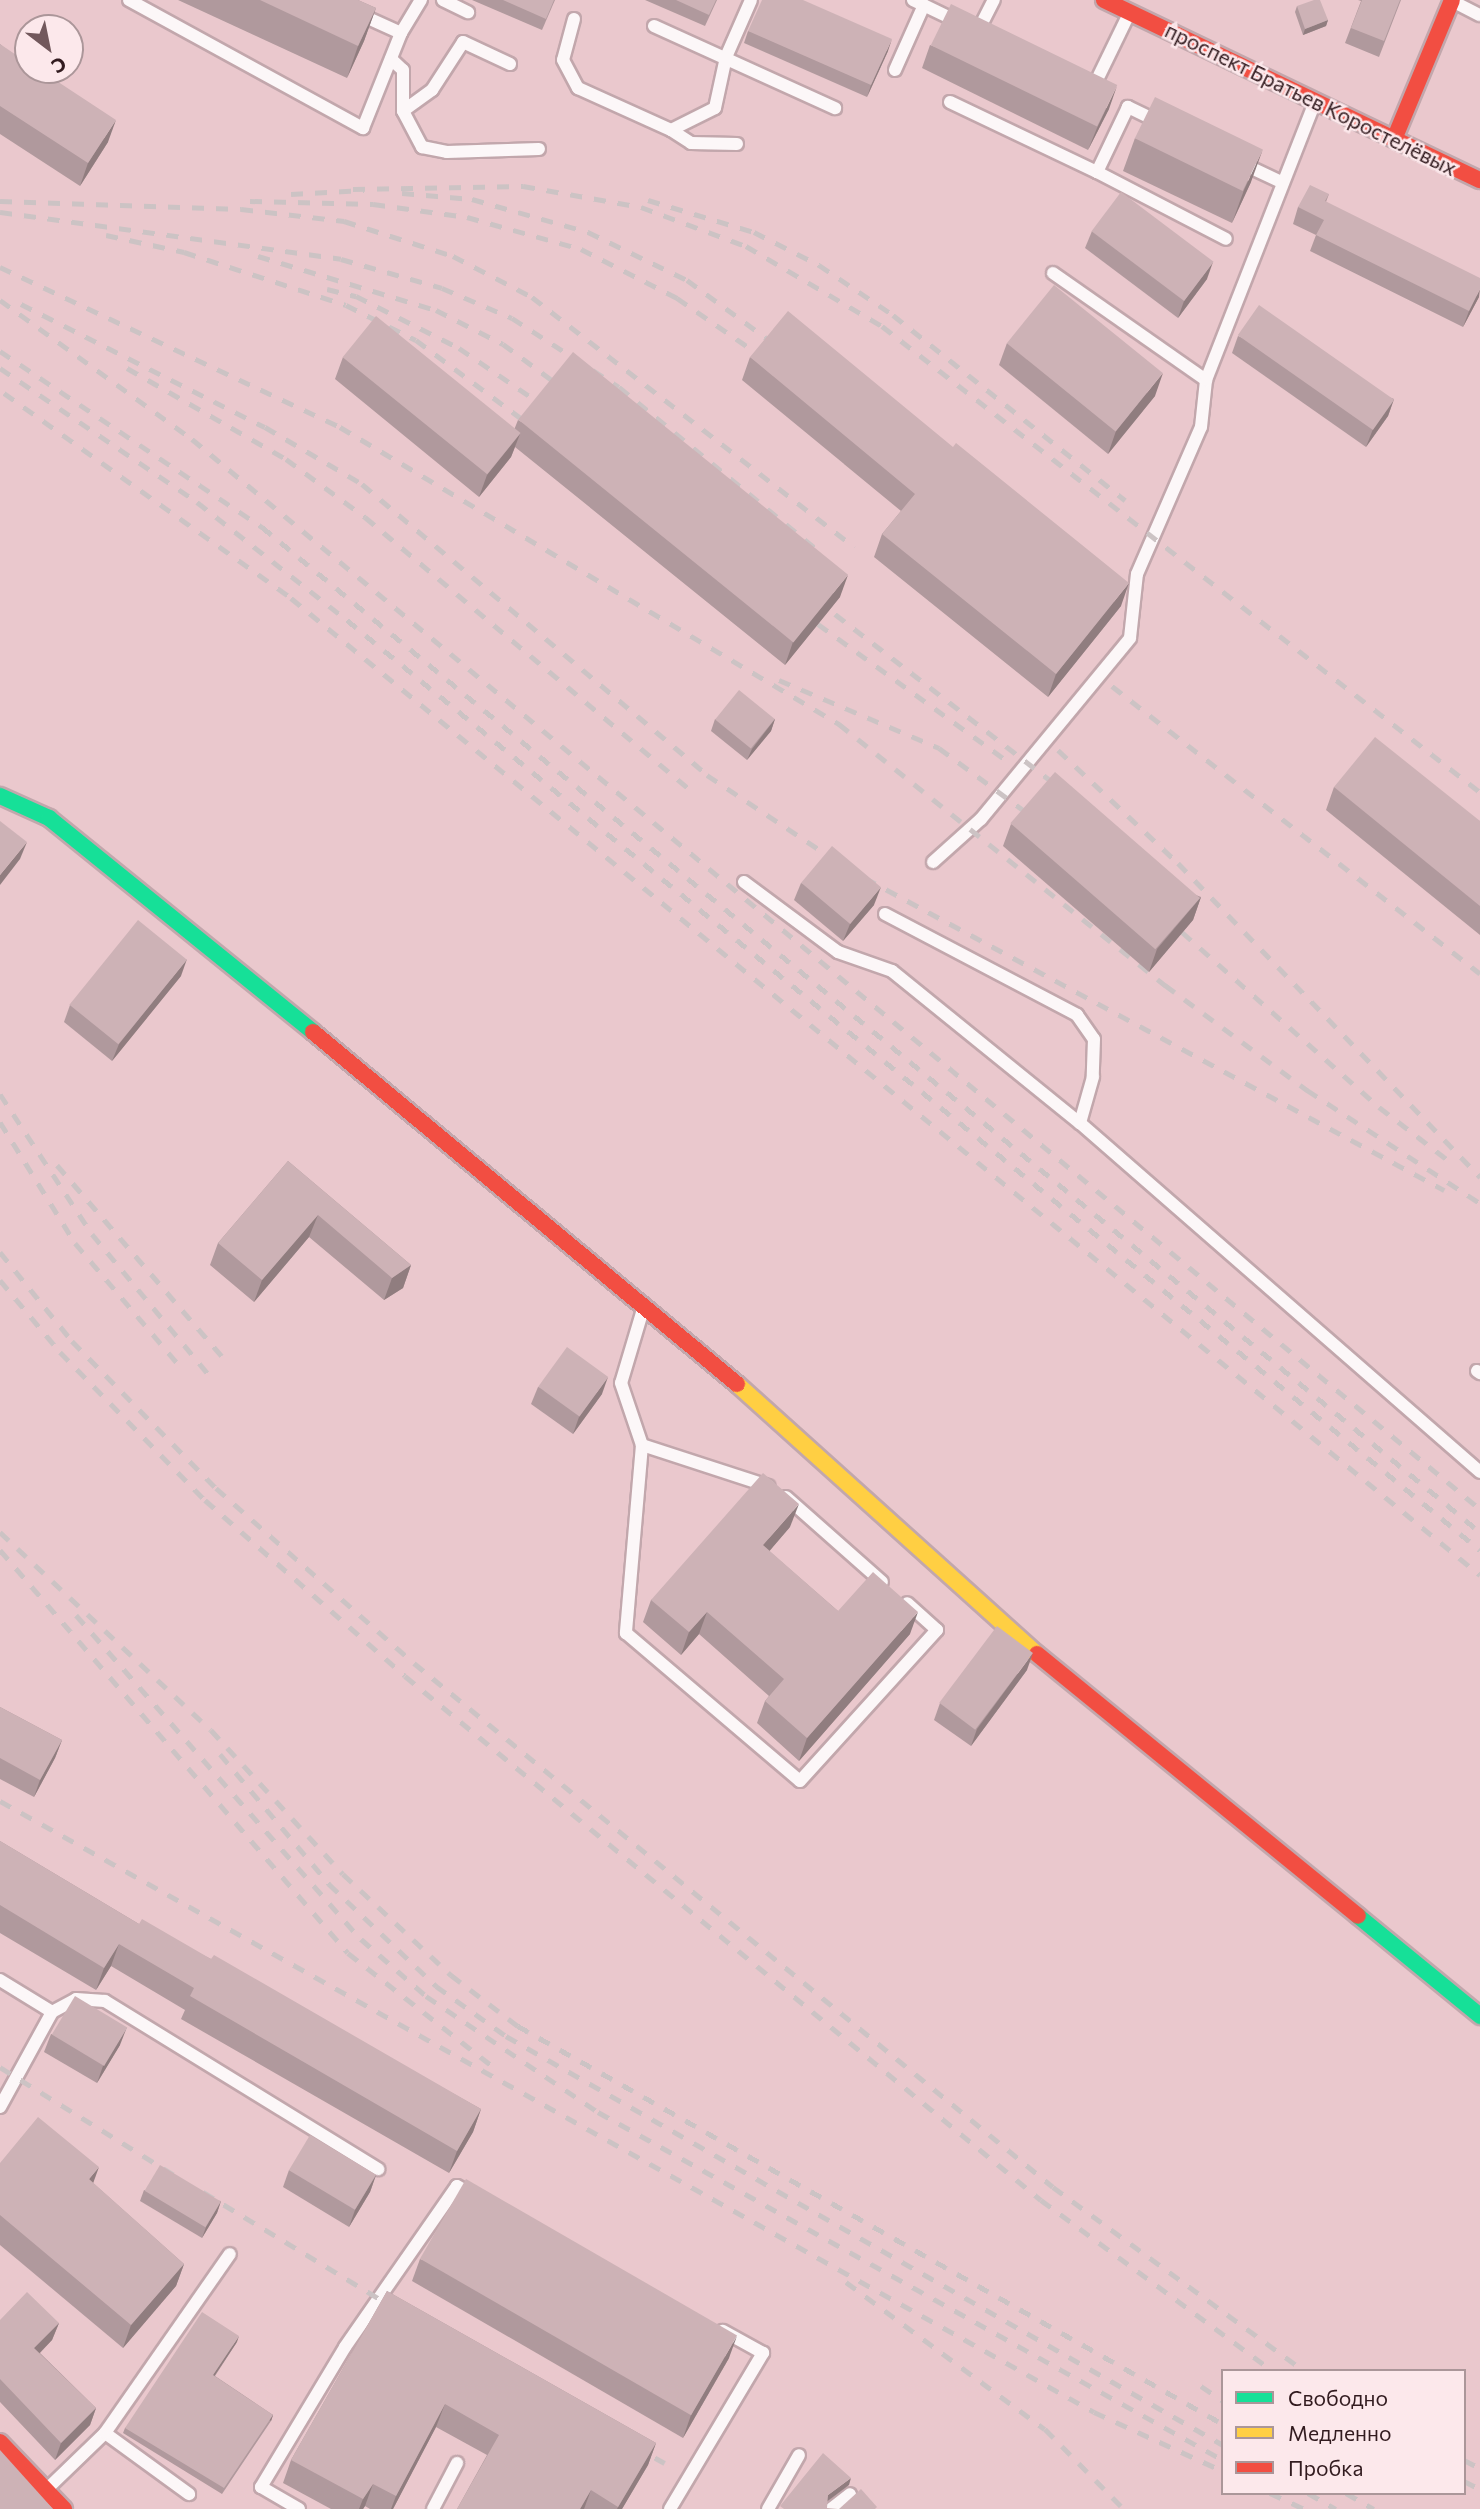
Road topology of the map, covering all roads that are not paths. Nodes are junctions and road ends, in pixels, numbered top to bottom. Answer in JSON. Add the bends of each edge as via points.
{"nodes":[{"id":1,"x":129,"y":0,"type":"edge"},
{"id":2,"x":328,"y":0,"type":"edge"},
{"id":3,"x":422,"y":0,"type":"edge"},
{"id":4,"x":443,"y":0,"type":"edge"},
{"id":5,"x":751,"y":0,"type":"edge"},
{"id":6,"x":993,"y":0,"type":"edge"},
{"id":7,"x":1104,"y":0,"type":"edge"},
{"id":8,"x":1451,"y":1,"type":"edge"},
{"id":9,"x":918,"y":3,"type":"edge"},
{"id":10,"x":468,"y":12,"type":"dead end"},
{"id":11,"x":1130,"y":12,"type":"junction"},
{"id":12,"x":1480,"y":15,"type":"edge"},
{"id":13,"x":575,"y":19,"type":"dead end"},
{"id":14,"x":654,"y":26,"type":"dead end"},
{"id":15,"x":401,"y":33,"type":"junction"},
{"id":16,"x":726,"y":57,"type":"junction"},
{"id":17,"x":391,"y":60,"type":"junction"},
{"id":18,"x":510,"y":64,"type":"dead end"},
{"id":19,"x":895,"y":70,"type":"dead end"},
{"id":20,"x":1081,"y":82,"type":"edge"},
{"id":21,"x":1110,"y":98,"type":"junction"},
{"id":22,"x":1316,"y":100,"type":"junction"},
{"id":23,"x":950,"y":102,"type":"dead end"},
{"id":24,"x":835,"y":108,"type":"dead end"},
{"id":25,"x":403,"y":111,"type":"junction"},
{"id":26,"x":671,"y":130,"type":"junction"},
{"id":27,"x":1175,"y":130,"type":"edge"},
{"id":28,"x":1395,"y":137,"type":"junction"},
{"id":29,"x":737,"y":144,"type":"dead end"},
{"id":30,"x":539,"y":149,"type":"dead end"},
{"id":31,"x":1234,"y":159,"type":"edge"},
{"id":32,"x":1097,"y":172,"type":"junction"},
{"id":33,"x":1480,"y":180,"type":"edge"},
{"id":34,"x":1281,"y":182,"type":"junction"},
{"id":35,"x":1226,"y":239,"type":"dead end"},
{"id":36,"x":1053,"y":272,"type":"dead end"},
{"id":37,"x":1206,"y":380,"type":"junction"},
{"id":38,"x":1,"y":797,"type":"edge"},
{"id":39,"x":933,"y":862,"type":"dead end"},
{"id":40,"x":744,"y":882,"type":"dead end"},
{"id":41,"x":885,"y":914,"type":"dead end"},
{"id":42,"x":1080,"y":1123,"type":"junction"},
{"id":43,"x":646,"y":1303,"type":"junction"},
{"id":44,"x":642,"y":1445,"type":"junction"},
{"id":45,"x":1480,"y":1472,"type":"edge"},
{"id":46,"x":0,"y":1980,"type":"edge"},
{"id":47,"x":52,"y":2011,"type":"junction"},
{"id":48,"x":1480,"y":2017,"type":"edge"},
{"id":49,"x":0,"y":2107,"type":"edge"},
{"id":50,"x":378,"y":2169,"type":"dead end"},
{"id":51,"x":494,"y":2206,"type":"edge"},
{"id":52,"x":230,"y":2254,"type":"dead end"},
{"id":53,"x":714,"y":2326,"type":"edge"},
{"id":54,"x":104,"y":2433,"type":"junction"},
{"id":55,"x":0,"y":2442,"type":"edge"},
{"id":56,"x":799,"y":2455,"type":"dead end"},
{"id":57,"x":457,"y":2463,"type":"dead end"},
{"id":58,"x":46,"y":2490,"type":"junction"},
{"id":59,"x":189,"y":2494,"type":"dead end"},
{"id":60,"x":850,"y":2494,"type":"dead end"},
{"id":61,"x":64,"y":2509,"type":"edge"},
{"id":62,"x":299,"y":2509,"type":"edge"},
{"id":63,"x":433,"y":2509,"type":"edge"},
{"id":64,"x":670,"y":2509,"type":"edge"},
{"id":65,"x":768,"y":2509,"type":"edge"},
{"id":66,"x":831,"y":2509,"type":"edge"}],
"edges":[{"from":1,"to":17,"type":"lane","via":[[362,128]]},
{"from":2,"to":15,"type":"lane"},
{"from":3,"to":15,"type":"lane"},
{"from":4,"to":10,"type":"lane"},
{"from":5,"to":16,"type":"lane"},
{"from":6,"to":9,"type":"lane","via":[[983,33]]},
{"from":7,"to":11,"type":"street","name":"проспект Братьев Коростелёвых"},
{"from":8,"to":12,"type":"lane"},
{"from":8,"to":28,"type":"street"},
{"from":9,"to":19,"type":"lane"},
{"from":11,"to":21,"type":"lane"},
{"from":11,"to":22,"type":"street","name":"проспект Братьев Коростелёвых"},
{"from":13,"to":26,"type":"lane","via":[[563,60],[578,88]]},
{"from":14,"to":16,"type":"lane"},
{"from":15,"to":17,"type":"lane"},
{"from":16,"to":24,"type":"lane"},
{"from":16,"to":26,"type":"lane","via":[[715,108]]},
{"from":17,"to":25,"type":"lane","via":[[404,70]]},
{"from":18,"to":25,"type":"lane","via":[[463,42],[432,90]]},
{"from":20,"to":21,"type":"lane"},
{"from":21,"to":27,"type":"lane"},
{"from":21,"to":32,"type":"lane"},
{"from":22,"to":28,"type":"street","name":"проспект Братьев Коростелёвых"},
{"from":22,"to":34,"type":"lane"},
{"from":23,"to":32,"type":"lane"},
{"from":25,"to":30,"type":"lane","via":[[422,147],[447,152]]},
{"from":26,"to":29,"type":"lane","via":[[691,143]]},
{"from":28,"to":33,"type":"street","name":"проспект Братьев Коростелёвых"},
{"from":31,"to":34,"type":"lane"},
{"from":32,"to":35,"type":"lane"},
{"from":34,"to":37,"type":"lane"},
{"from":36,"to":37,"type":"lane"},
{"from":37,"to":39,"type":"lane","via":[[1201,427],[1137,575],[1130,638],[981,818]]},
{"from":38,"to":43,"type":"street","via":[[49,818]]},
{"from":40,"to":42,"type":"lane","via":[[838,952],[892,971]]},
{"from":41,"to":42,"type":"lane","via":[[1077,1015],[1094,1039],[1093,1077]]},
{"from":42,"to":45,"type":"lane"},
{"from":43,"to":44,"type":"lane","via":[[621,1383]]},
{"from":43,"to":48,"type":"street","via":[[1038,1655]]},
{"from":44,"to":44,"type":"lane","via":[[626,1633],[800,1781],[937,1630],[777,1489]]},
{"from":46,"to":47,"type":"lane"},
{"from":47,"to":49,"type":"lane"},
{"from":47,"to":50,"type":"lane","via":[[76,1999],[105,2001]]},
{"from":51,"to":62,"type":"lane","via":[[457,2186],[345,2347],[261,2487]]},
{"from":52,"to":54,"type":"lane"},
{"from":53,"to":64,"type":"lane","via":[[763,2353]]},
{"from":54,"to":58,"type":"lane"},
{"from":54,"to":59,"type":"lane"},
{"from":55,"to":58,"type":"street"},
{"from":56,"to":65,"type":"lane"},
{"from":57,"to":63,"type":"lane"},
{"from":58,"to":61,"type":"street"},
{"from":60,"to":66,"type":"lane"}]}
